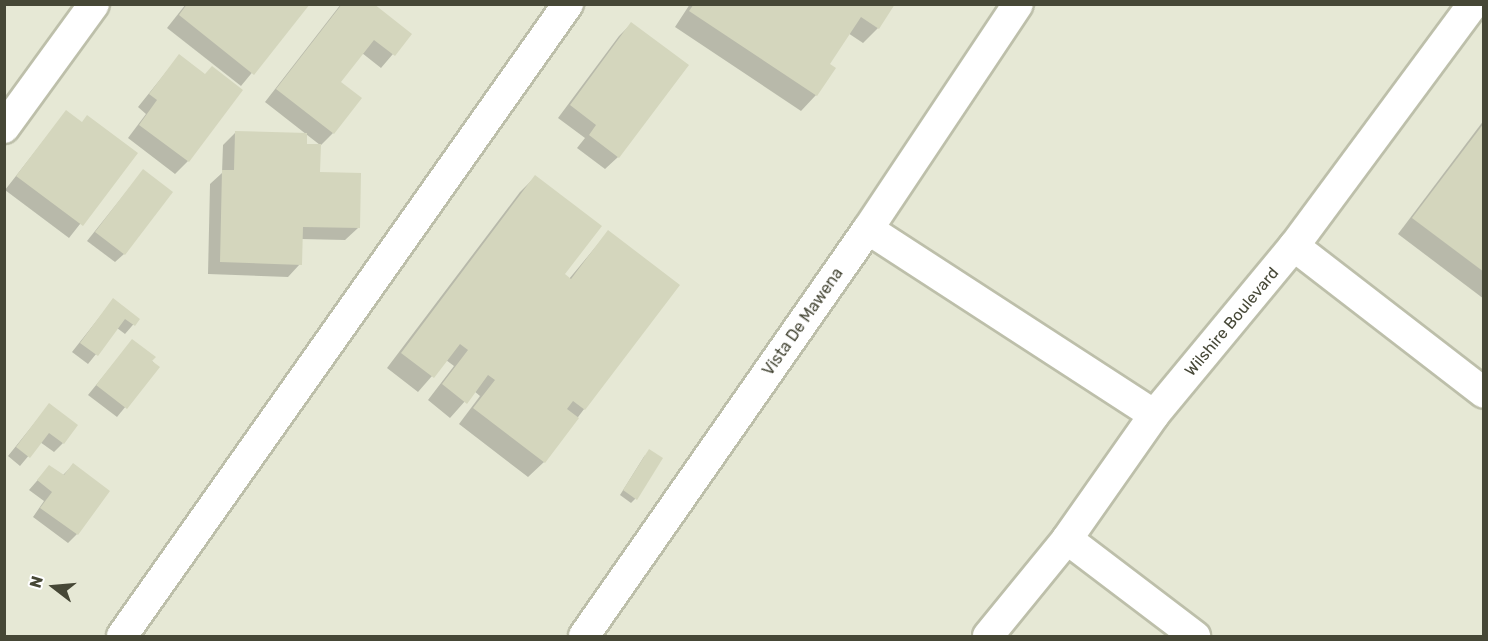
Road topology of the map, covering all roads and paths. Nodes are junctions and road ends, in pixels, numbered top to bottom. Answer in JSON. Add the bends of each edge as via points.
{"nodes":[{"id":1,"x":94,"y":4,"type":"edge"},
{"id":2,"x":568,"y":4,"type":"edge"},
{"id":3,"x":1017,"y":4,"type":"edge"},
{"id":4,"x":1473,"y":4,"type":"edge"},
{"id":5,"x":4,"y":128,"type":"edge"},
{"id":6,"x":867,"y":230,"type":"junction"},
{"id":7,"x":1294,"y":246,"type":"junction"},
{"id":8,"x":1484,"y":393,"type":"edge"},
{"id":9,"x":1154,"y":416,"type":"junction"},
{"id":10,"x":1067,"y":539,"type":"junction"},
{"id":11,"x":122,"y":636,"type":"edge"},
{"id":12,"x":584,"y":636,"type":"edge"},
{"id":13,"x":988,"y":636,"type":"edge"},
{"id":14,"x":1195,"y":636,"type":"edge"}],
"edges":[{"from":1,"to":5,"type":"street"},
{"from":2,"to":11,"type":"street"},
{"from":3,"to":6,"type":"street","name":"Vista De Mawena"},
{"from":4,"to":7,"type":"street","name":"Wilshire Boulevard"},
{"from":6,"to":9,"type":"street"},
{"from":6,"to":12,"type":"street","name":"Vista De Mawena"},
{"from":7,"to":8,"type":"street"},
{"from":7,"to":9,"type":"street","name":"Wilshire Boulevard"},
{"from":9,"to":10,"type":"street","name":"Wilshire Boulevard"},
{"from":10,"to":13,"type":"street","name":"Wilshire Boulevard"},
{"from":10,"to":14,"type":"street"}]}
